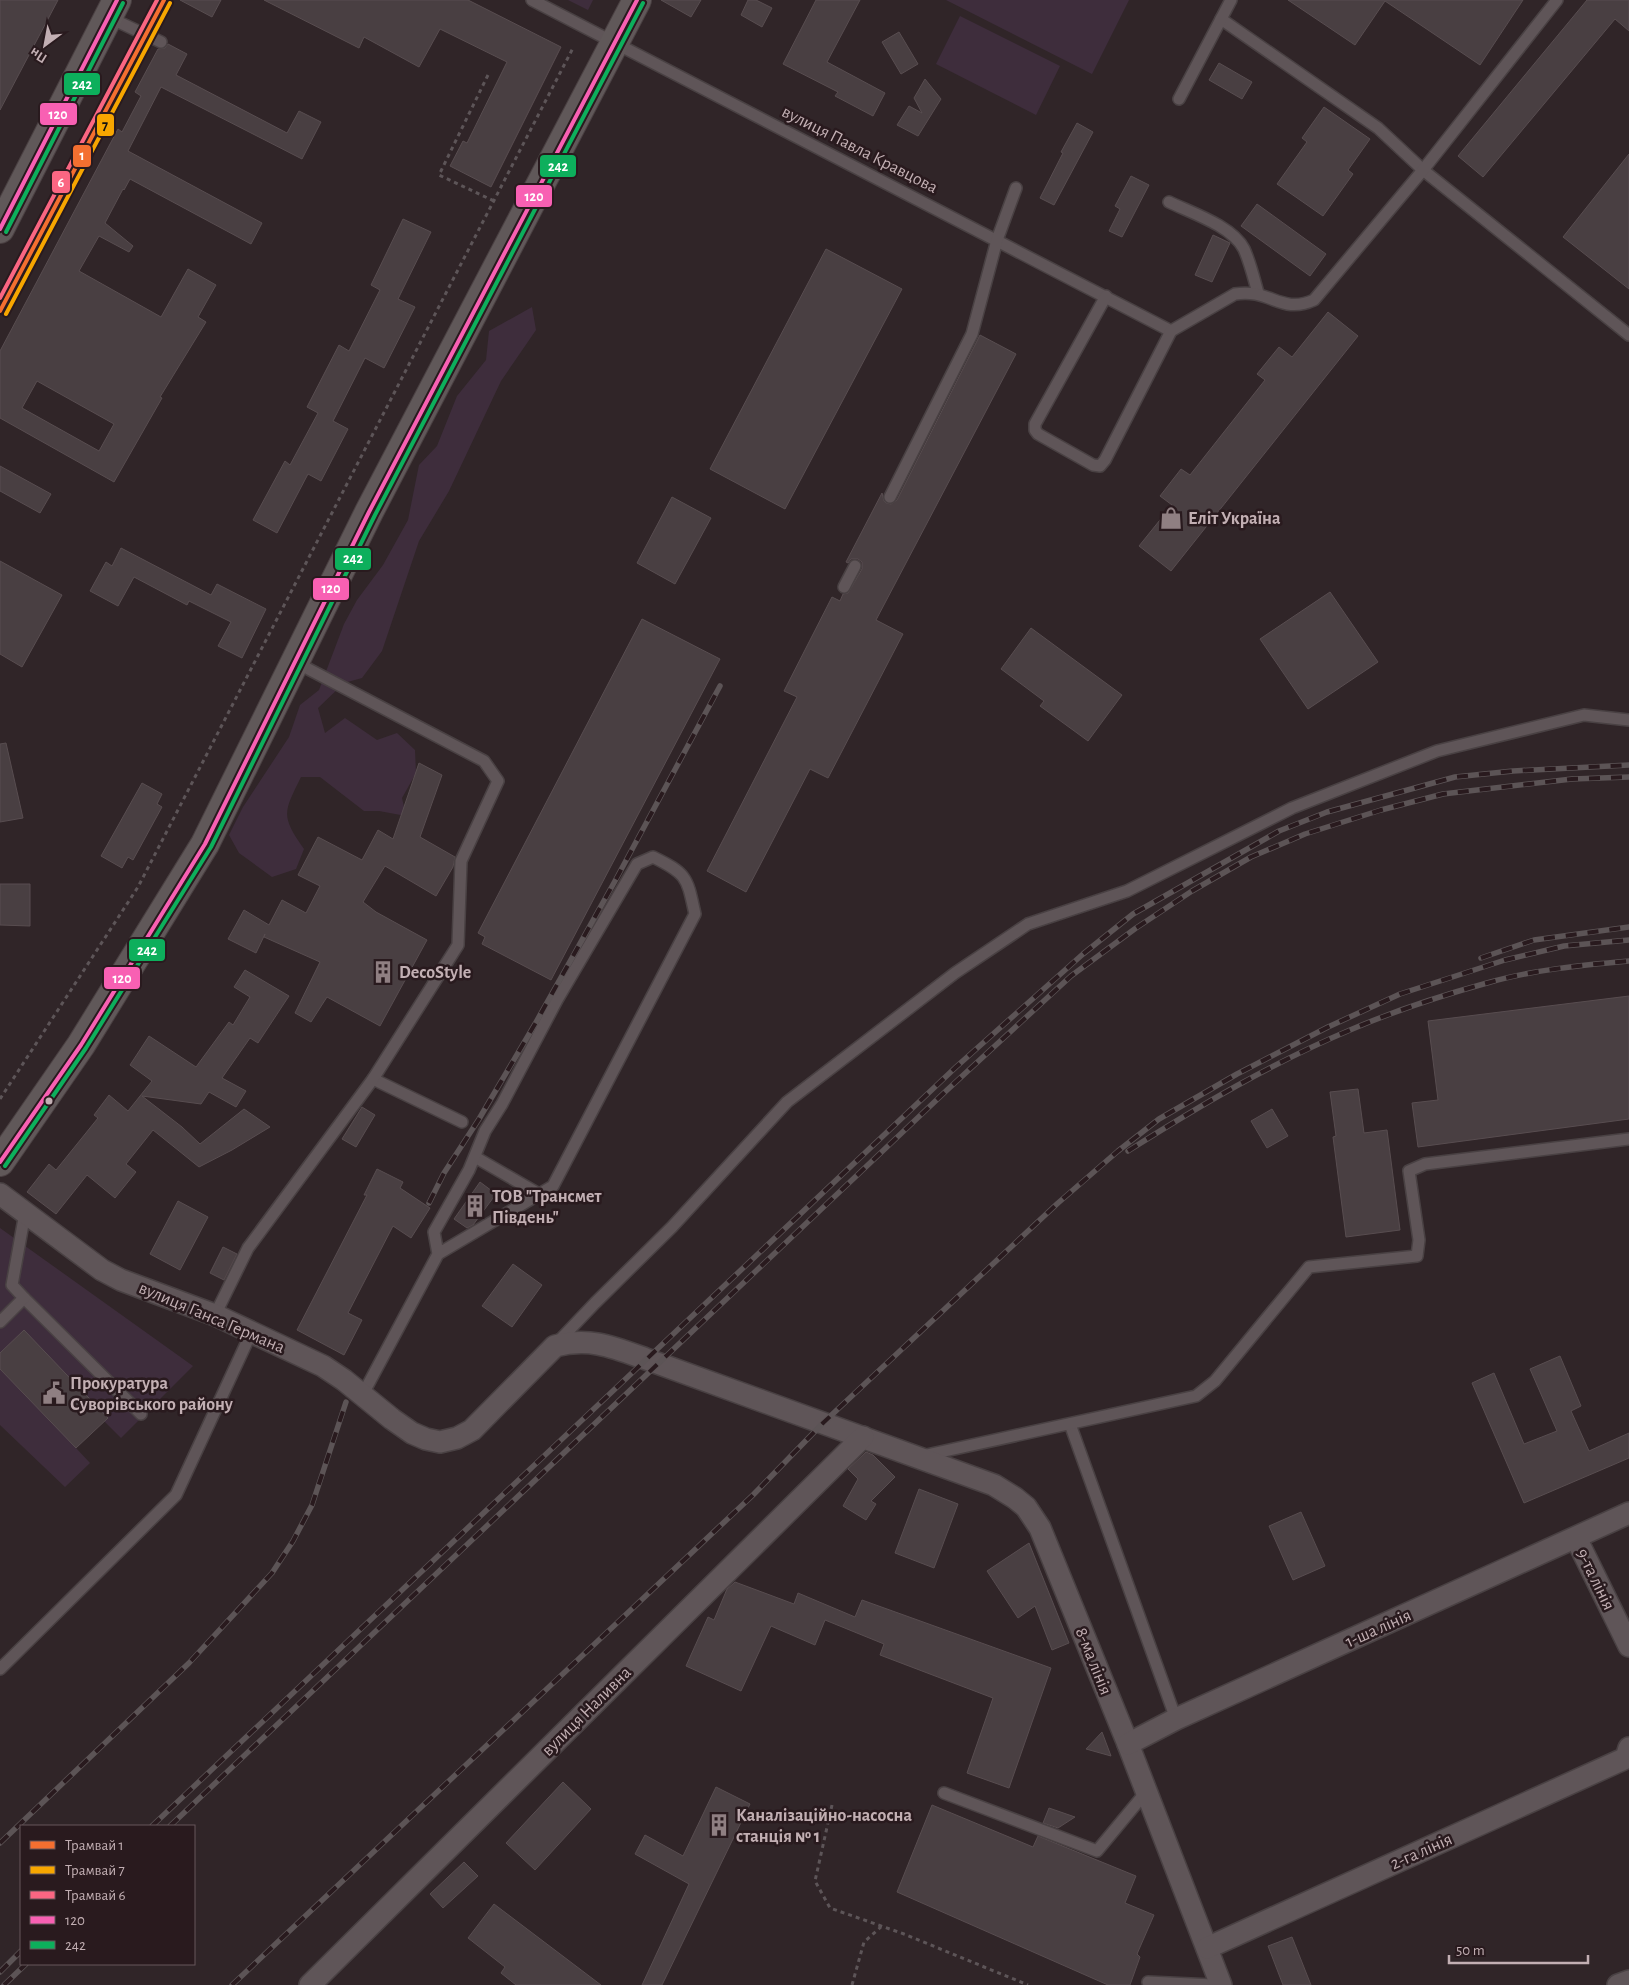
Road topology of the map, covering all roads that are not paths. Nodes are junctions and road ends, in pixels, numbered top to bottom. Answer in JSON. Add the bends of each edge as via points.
{"nodes":[{"id":1,"x":532,"y":0,"type":"edge"},
{"id":2,"x":637,"y":0,"type":"edge"},
{"id":3,"x":1231,"y":0,"type":"edge"},
{"id":4,"x":1557,"y":0,"type":"edge"},
{"id":5,"x":113,"y":8,"type":"edge"},
{"id":6,"x":1221,"y":20,"type":"junction"},
{"id":7,"x":161,"y":42,"type":"dead end"},
{"id":8,"x":615,"y":43,"type":"junction"},
{"id":9,"x":1179,"y":99,"type":"dead end"},
{"id":10,"x":1423,"y":170,"type":"junction"},
{"id":11,"x":1016,"y":188,"type":"dead end"},
{"id":12,"x":1169,"y":202,"type":"dead end"},
{"id":13,"x":0,"y":229,"type":"edge"},
{"id":14,"x":997,"y":240,"type":"junction"},
{"id":15,"x":1258,"y":293,"type":"junction"},
{"id":16,"x":1106,"y":296,"type":"junction"},
{"id":17,"x":1170,"y":331,"type":"junction"},
{"id":18,"x":1629,"y":335,"type":"edge"},
{"id":19,"x":890,"y":497,"type":"dead end"},
{"id":20,"x":855,"y":566,"type":"dead end"},
{"id":21,"x":844,"y":587,"type":"dead end"},
{"id":22,"x":295,"y":662,"type":"junction"},
{"id":23,"x":1629,"y":720,"type":"edge"},
{"id":24,"x":373,"y":1079,"type":"junction"},
{"id":25,"x":462,"y":1122,"type":"dead end"},
{"id":26,"x":1629,"y":1139,"type":"edge"},
{"id":27,"x":475,"y":1157,"type":"junction"},
{"id":28,"x":0,"y":1162,"type":"edge"},
{"id":29,"x":0,"y":1194,"type":"edge"},
{"id":30,"x":539,"y":1194,"type":"junction"},
{"id":31,"x":25,"y":1214,"type":"junction"},
{"id":32,"x":438,"y":1254,"type":"junction"},
{"id":33,"x":24,"y":1298,"type":"junction"},
{"id":34,"x":215,"y":1315,"type":"junction"},
{"id":35,"x":0,"y":1322,"type":"edge"},
{"id":36,"x":252,"y":1332,"type":"junction"},
{"id":37,"x":555,"y":1346,"type":"junction"},
{"id":38,"x":363,"y":1394,"type":"junction"},
{"id":39,"x":141,"y":1414,"type":"dead end"},
{"id":40,"x":1070,"y":1424,"type":"junction"},
{"id":41,"x":863,"y":1437,"type":"junction"},
{"id":42,"x":918,"y":1457,"type":"junction"},
{"id":43,"x":1629,"y":1513,"type":"edge"},
{"id":44,"x":1576,"y":1538,"type":"junction"},
{"id":45,"x":1629,"y":1646,"type":"edge"},
{"id":46,"x":0,"y":1669,"type":"edge"},
{"id":47,"x":1176,"y":1719,"type":"junction"},
{"id":48,"x":1128,"y":1744,"type":"junction"},
{"id":49,"x":1629,"y":1748,"type":"edge"},
{"id":50,"x":1146,"y":1792,"type":"junction"},
{"id":51,"x":944,"y":1793,"type":"dead end"},
{"id":52,"x":1207,"y":1948,"type":"junction"},
{"id":53,"x":1629,"y":1981,"type":"edge"},
{"id":54,"x":1153,"y":1983,"type":"edge"},
{"id":55,"x":310,"y":1985,"type":"edge"},
{"id":56,"x":1213,"y":1985,"type":"edge"},
{"id":57,"x":1221,"y":1985,"type":"edge"},
{"id":58,"x":1618,"y":1985,"type":"edge"}],
"edges":[{"from":1,"to":8,"type":"lane","name":"вулиця Павла Кравцова"},
{"from":2,"to":8,"type":"main road"},
{"from":3,"to":6,"type":"lane"},
{"from":4,"to":10,"type":"lane"},
{"from":5,"to":7,"type":"lane"},
{"from":5,"to":13,"type":"main road"},
{"from":6,"to":9,"type":"lane"},
{"from":6,"to":10,"type":"lane","via":[[1378,128]]},
{"from":8,"to":14,"type":"lane","name":"вулиця Павла Кравцова"},
{"from":8,"to":22,"type":"main road","via":[[369,512]]},
{"from":10,"to":15,"type":"lane","via":[[1314,300],[1302,306],[1289,306]]},
{"from":10,"to":18,"type":"lane"},
{"from":11,"to":14,"type":"lane"},
{"from":12,"to":15,"type":"lane","via":[[1233,236],[1244,250]]},
{"from":14,"to":16,"type":"lane","name":"вулиця Павла Кравцова"},
{"from":14,"to":19,"type":"lane","via":[[972,334]]},
{"from":15,"to":17,"type":"lane","via":[[1236,294]]},
{"from":16,"to":17,"type":"lane","name":"вулиця Павла Кравцова"},
{"from":16,"to":17,"type":"lane","via":[[1035,424],[1038,434],[1093,465],[1100,466],[1105,460]]},
{"from":20,"to":21,"type":"lane"},
{"from":22,"to":24,"type":"lane","via":[[484,761],[498,780],[461,862],[458,945]]},
{"from":22,"to":28,"type":"main road","via":[[205,844],[81,1045]]},
{"from":23,"to":37,"type":"lane","via":[[1584,715],[1437,752],[1292,808],[1127,891],[1028,924],[955,973],[787,1102],[672,1227]]},
{"from":24,"to":25,"type":"lane"},
{"from":24,"to":34,"type":"lane","via":[[248,1248]]},
{"from":26,"to":40,"type":"lane","via":[[1425,1164],[1409,1171],[1419,1240],[1417,1256],[1308,1267],[1215,1381],[1196,1396]]},
{"from":27,"to":30,"type":"lane"},
{"from":27,"to":30,"type":"lane","via":[[485,1131],[557,1000],[637,864],[653,857],[676,868],[688,883],[696,914],[553,1186]]},
{"from":27,"to":32,"type":"lane","via":[[434,1232]]},
{"from":29,"to":31,"type":"street","name":"вулиця Ганса Германа"},
{"from":30,"to":32,"type":"lane"},
{"from":31,"to":33,"type":"lane","via":[[12,1285]]},
{"from":31,"to":34,"type":"street","name":"вулиця Ганса Германа","via":[[102,1270]]},
{"from":32,"to":38,"type":"lane"},
{"from":33,"to":35,"type":"lane"},
{"from":33,"to":39,"type":"lane"},
{"from":34,"to":36,"type":"street","name":"вулиця Ганса Германа"},
{"from":36,"to":38,"type":"street","name":"вулиця Ганса Германа","via":[[323,1366]]},
{"from":36,"to":46,"type":"lane","via":[[176,1495]]},
{"from":37,"to":38,"type":"street","name":"вулиця Ганса Германа","via":[[472,1430],[457,1438],[440,1442],[426,1440],[392,1419]]},
{"from":37,"to":41,"type":"street","name":"8-ма лінія","via":[[569,1342],[602,1344]]},
{"from":40,"to":42,"type":"lane"},
{"from":40,"to":47,"type":"lane"},
{"from":41,"to":42,"type":"street","name":"8-ма лінія"},
{"from":41,"to":55,"type":"street","name":"вулиця Наливна"},
{"from":42,"to":48,"type":"street","name":"8-ма лінія","via":[[994,1485],[1026,1507],[1040,1528]]},
{"from":43,"to":44,"type":"street","name":"1-ша лінія"},
{"from":44,"to":45,"type":"street","name":"9-та лінія"},
{"from":44,"to":47,"type":"street","name":"1-ша лінія"},
{"from":47,"to":48,"type":"street","name":"1-ша лінія"},
{"from":48,"to":50,"type":"street","name":"8-ма лінія"},
{"from":49,"to":52,"type":"street","name":"2-га лінія","via":[[1626,1758]]},
{"from":50,"to":51,"type":"lane","via":[[1098,1851]]},
{"from":50,"to":52,"type":"street","name":"8-ма лінія"},
{"from":52,"to":57,"type":"street","name":"8-ма лінія"},
{"from":53,"to":58,"type":"street"},
{"from":54,"to":56,"type":"lane"}]}
